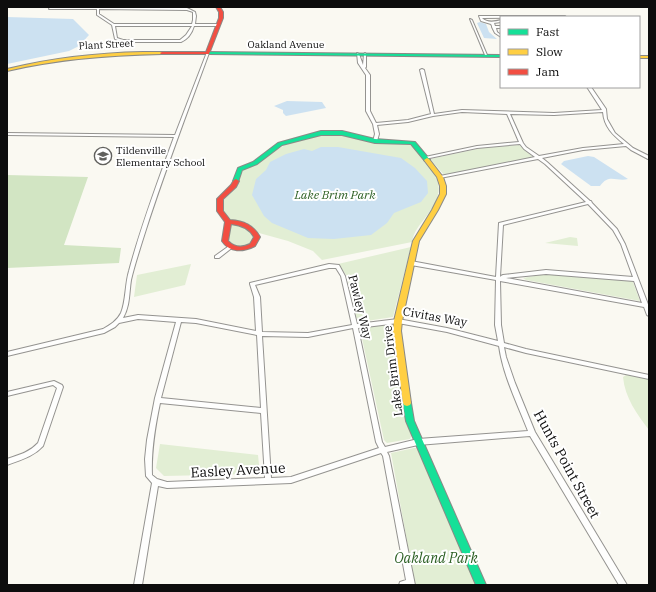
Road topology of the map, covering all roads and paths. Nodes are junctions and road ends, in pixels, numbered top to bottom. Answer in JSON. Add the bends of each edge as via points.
{"nodes":[{"id":1,"x":218,"y":7,"type":"edge"},
{"id":2,"x":50,"y":8,"type":"dead end"},
{"id":3,"x":98,"y":9,"type":"junction"},
{"id":4,"x":500,"y":17,"type":"edge"},
{"id":5,"x":471,"y":20,"type":"dead end"},
{"id":6,"x":500,"y":22,"type":"edge"},
{"id":7,"x":193,"y":24,"type":"junction"},
{"id":8,"x":114,"y":25,"type":"junction"},
{"id":9,"x":218,"y":25,"type":"junction"},
{"id":10,"x":493,"y":25,"type":"junction"},
{"id":11,"x":500,"y":27,"type":"edge"},
{"id":12,"x":500,"y":35,"type":"edge"},
{"id":13,"x":208,"y":53,"type":"junction"},
{"id":14,"x":362,"y":54,"type":"junction"},
{"id":15,"x":486,"y":56,"type":"junction"},
{"id":16,"x":500,"y":56,"type":"edge"},
{"id":17,"x":364,"y":67,"type":"junction"},
{"id":18,"x":7,"y":70,"type":"edge"},
{"id":19,"x":422,"y":70,"type":"dead end"},
{"id":20,"x":590,"y":88,"type":"edge"},
{"id":21,"x":604,"y":111,"type":"junction"},
{"id":22,"x":508,"y":112,"type":"junction"},
{"id":23,"x":433,"y":115,"type":"junction"},
{"id":24,"x":375,"y":124,"type":"junction"},
{"id":25,"x":7,"y":134,"type":"edge"},
{"id":26,"x":175,"y":136,"type":"junction"},
{"id":27,"x":375,"y":141,"type":"junction"},
{"id":28,"x":521,"y":143,"type":"junction"},
{"id":29,"x":627,"y":145,"type":"junction"},
{"id":30,"x":425,"y":158,"type":"junction"},
{"id":31,"x":539,"y":158,"type":"junction"},
{"id":32,"x":649,"y":158,"type":"edge"},
{"id":33,"x":440,"y":177,"type":"junction"},
{"id":34,"x":590,"y":202,"type":"junction"},
{"id":35,"x":228,"y":222,"type":"junction"},
{"id":36,"x":231,"y":247,"type":"junction"},
{"id":37,"x":216,"y":257,"type":"dead end"},
{"id":38,"x":411,"y":263,"type":"junction"},
{"id":39,"x":499,"y":278,"type":"junction"},
{"id":40,"x":636,"y":279,"type":"junction"},
{"id":41,"x":645,"y":305,"type":"junction"},
{"id":42,"x":649,"y":314,"type":"edge"},
{"id":43,"x":119,"y":321,"type":"junction"},
{"id":44,"x":179,"y":321,"type":"junction"},
{"id":45,"x":398,"y":321,"type":"junction"},
{"id":46,"x":355,"y":326,"type":"junction"},
{"id":47,"x":260,"y":334,"type":"junction"},
{"id":48,"x":500,"y":343,"type":"junction"},
{"id":49,"x":7,"y":354,"type":"edge"},
{"id":50,"x":649,"y":377,"type":"edge"},
{"id":51,"x":7,"y":394,"type":"edge"},
{"id":52,"x":158,"y":400,"type":"junction"},
{"id":53,"x":264,"y":411,"type":"junction"},
{"id":54,"x":532,"y":433,"type":"junction"},
{"id":55,"x":418,"y":442,"type":"junction"},
{"id":56,"x":384,"y":450,"type":"junction"},
{"id":57,"x":7,"y":462,"type":"edge"},
{"id":58,"x":268,"y":481,"type":"junction"},
{"id":59,"x":155,"y":482,"type":"junction"},
{"id":60,"x":408,"y":584,"type":"edge"},
{"id":61,"x":138,"y":585,"type":"edge"},
{"id":62,"x":481,"y":585,"type":"edge"},
{"id":63,"x":623,"y":585,"type":"edge"}],
"edges":[{"from":1,"to":9,"type":"street","via":[[221,14]]},
{"from":2,"to":3,"type":"street"},
{"from":3,"to":7,"type":"street","via":[[187,9],[194,12]]},
{"from":3,"to":8,"type":"street","via":[[98,14]]},
{"from":4,"to":10,"type":"street","via":[[480,17]]},
{"from":5,"to":15,"type":"street"},
{"from":6,"to":10,"type":"street"},
{"from":7,"to":8,"type":"street"},
{"from":7,"to":8,"type":"street","via":[[187,38],[176,42],[119,40],[116,38]]},
{"from":7,"to":9,"type":"street"},
{"from":9,"to":13,"type":"street"},
{"from":10,"to":11,"type":"street"},
{"from":10,"to":12,"type":"street"},
{"from":13,"to":14,"type":"street","name":"Oakland Avenue"},
{"from":13,"to":18,"type":"street","name":"Plant Street","via":[[92,54],[48,60]]},
{"from":13,"to":26,"type":"street"},
{"from":14,"to":15,"type":"street","name":"Oakland Avenue"},
{"from":14,"to":17,"type":"street"},
{"from":14,"to":17,"type":"street","via":[[360,63]]},
{"from":15,"to":16,"type":"street","name":"Oakland Avenue"},
{"from":17,"to":24,"type":"street","via":[[368,75],[368,111]]},
{"from":19,"to":23,"type":"street"},
{"from":20,"to":21,"type":"street"},
{"from":21,"to":22,"type":"street","via":[[554,114]]},
{"from":21,"to":29,"type":"street","via":[[609,127]]},
{"from":22,"to":23,"type":"street","via":[[462,111]]},
{"from":22,"to":28,"type":"street"},
{"from":23,"to":24,"type":"street","via":[[408,121]]},
{"from":24,"to":27,"type":"street"},
{"from":25,"to":26,"type":"street"},
{"from":26,"to":43,"type":"street","via":[[130,275],[124,314]]},
{"from":27,"to":30,"type":"street","via":[[413,143]]},
{"from":27,"to":35,"type":"street","via":[[353,134],[332,132],[307,135],[280,144],[255,163],[240,169],[234,186],[220,199],[220,211]]},
{"from":28,"to":30,"type":"street","via":[[477,147]]},
{"from":28,"to":31,"type":"street"},
{"from":29,"to":31,"type":"street","via":[[583,149]]},
{"from":29,"to":32,"type":"street"},
{"from":30,"to":33,"type":"street"},
{"from":31,"to":33,"type":"street"},
{"from":31,"to":34,"type":"street"},
{"from":33,"to":38,"type":"street","name":"Lake Brim Drive","via":[[440,202],[419,232]]},
{"from":34,"to":39,"type":"street","name":"Hunts Point Street","via":[[501,224]]},
{"from":34,"to":40,"type":"street","via":[[615,230]]},
{"from":35,"to":36,"type":"street","via":[[225,238]]},
{"from":35,"to":36,"type":"street","via":[[250,227],[257,237],[253,245],[246,248]]},
{"from":36,"to":37,"type":"street"},
{"from":38,"to":39,"type":"street"},
{"from":38,"to":45,"type":"street","name":"Lake Brim Drive"},
{"from":39,"to":40,"type":"street","via":[[546,272]]},
{"from":39,"to":41,"type":"street"},
{"from":39,"to":48,"type":"street","name":"Hunts Point Street"},
{"from":40,"to":41,"type":"street"},
{"from":41,"to":42,"type":"street"},
{"from":43,"to":44,"type":"street","name":"Civitas Way","via":[[138,317]]},
{"from":43,"to":49,"type":"street","via":[[104,331]]},
{"from":44,"to":47,"type":"street","name":"Civitas Way","via":[[196,321]]},
{"from":44,"to":52,"type":"street"},
{"from":45,"to":46,"type":"street","name":"Civitas Way"},
{"from":45,"to":48,"type":"street","name":"Civitas Way"},
{"from":45,"to":55,"type":"street","name":"Lake Brim Drive","via":[[397,331],[408,411]]},
{"from":46,"to":47,"type":"street","name":"Civitas Way","via":[[308,335]]},
{"from":46,"to":47,"type":"street","name":"Pawley Way","via":[[343,276],[337,266],[333,265],[252,284],[257,297]]},
{"from":46,"to":56,"type":"street","name":"Pawley Way","via":[[380,442]]},
{"from":47,"to":53,"type":"street","name":"Pawley Way"},
{"from":48,"to":50,"type":"street","name":"Civitas Way","via":[[526,351]]},
{"from":48,"to":54,"type":"street","name":"Hunts Point Street","via":[[512,383]]},
{"from":51,"to":57,"type":"street","via":[[54,383],[60,387],[41,444],[26,456]]},
{"from":52,"to":53,"type":"street"},
{"from":52,"to":59,"type":"street","via":[[147,464],[149,476]]},
{"from":53,"to":58,"type":"street","name":"Pawley Way"},
{"from":54,"to":55,"type":"street","name":"Easley Avenue"},
{"from":54,"to":63,"type":"street","name":"Hunts Point Street"},
{"from":55,"to":56,"type":"street","name":"Easley Avenue"},
{"from":55,"to":62,"type":"street","name":"Lake Brim Drive"},
{"from":56,"to":58,"type":"street","name":"Easley Avenue","via":[[291,480]]},
{"from":56,"to":60,"type":"street","name":"Pawley Way"},
{"from":58,"to":59,"type":"street","name":"Easley Avenue","via":[[167,485]]},
{"from":59,"to":61,"type":"street"}]}
